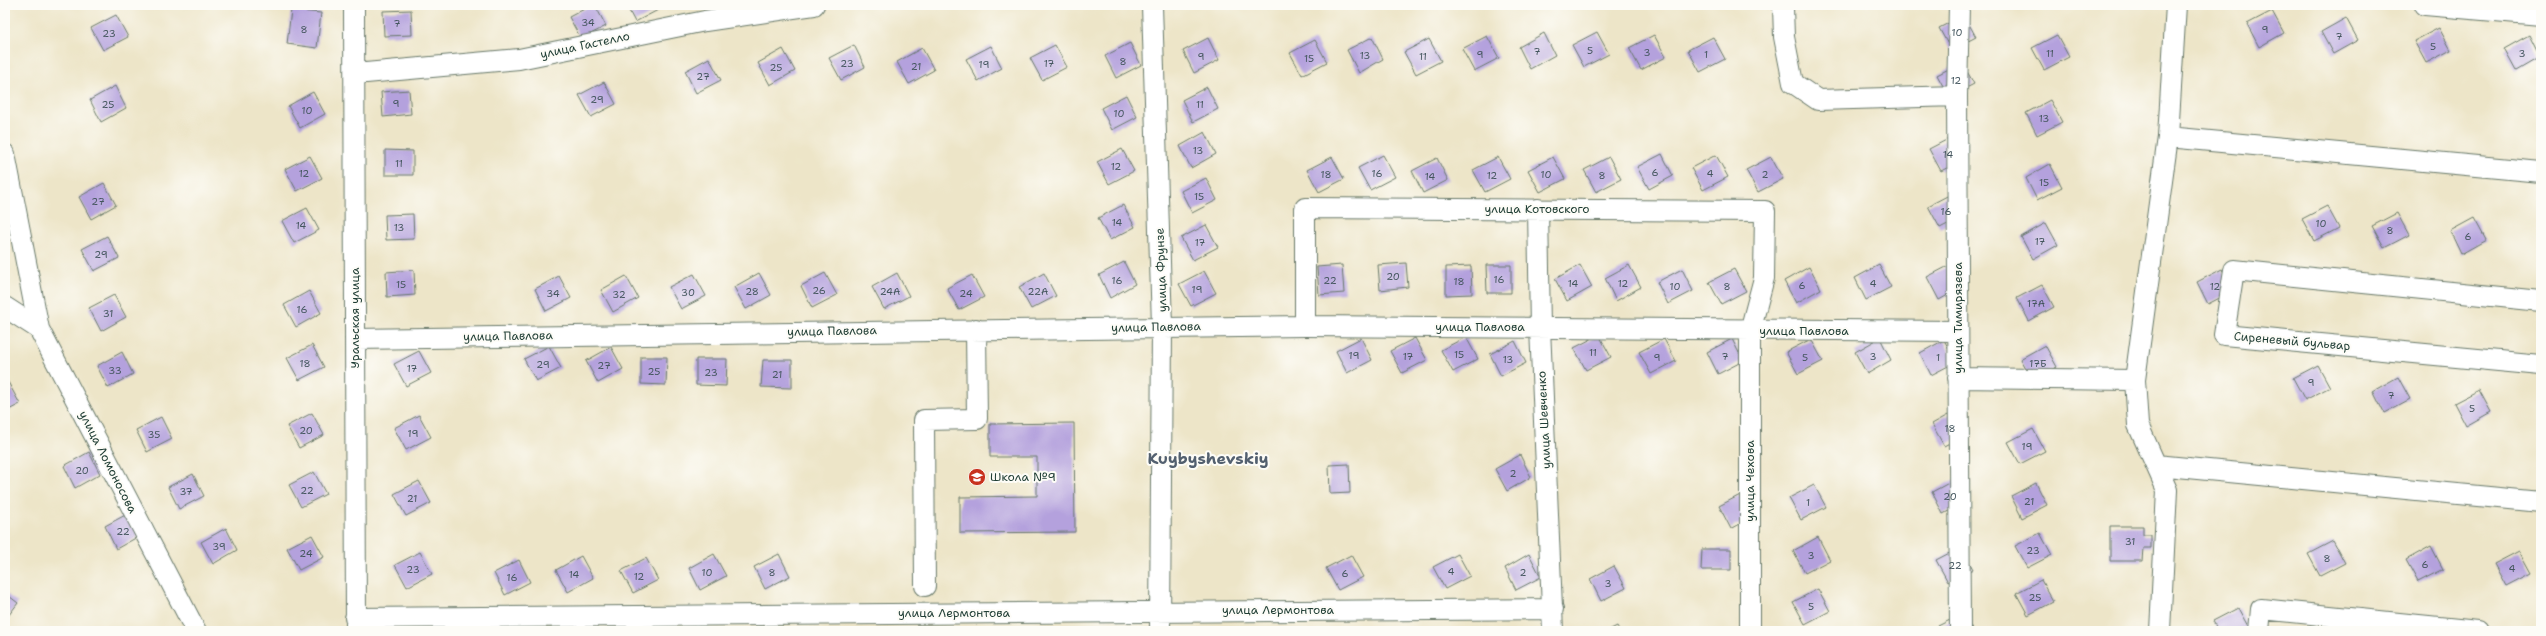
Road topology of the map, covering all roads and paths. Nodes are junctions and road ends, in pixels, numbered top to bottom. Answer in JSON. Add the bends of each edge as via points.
{"nodes":[{"id":1,"x":354,"y":5,"type":"edge"},
{"id":2,"x":814,"y":5,"type":"edge"},
{"id":3,"x":1152,"y":5,"type":"edge"},
{"id":4,"x":1959,"y":5,"type":"edge"},
{"id":5,"x":2176,"y":5,"type":"edge"},
{"id":6,"x":2425,"y":5,"type":"edge"},
{"id":7,"x":1780,"y":6,"type":"edge"},
{"id":8,"x":2541,"y":15,"type":"edge"},
{"id":9,"x":355,"y":74,"type":"junction"},
{"id":10,"x":1957,"y":96,"type":"junction"},
{"id":11,"x":2168,"y":137,"type":"junction"},
{"id":12,"x":5,"y":154,"type":"edge"},
{"id":13,"x":2541,"y":172,"type":"edge"},
{"id":14,"x":1538,"y":209,"type":"junction"},
{"id":15,"x":2541,"y":301,"type":"edge"},
{"id":16,"x":5,"y":307,"type":"edge"},
{"id":17,"x":1162,"y":326,"type":"junction"},
{"id":18,"x":1305,"y":326,"type":"junction"},
{"id":19,"x":1540,"y":328,"type":"junction"},
{"id":20,"x":39,"y":329,"type":"junction"},
{"id":21,"x":976,"y":329,"type":"junction"},
{"id":22,"x":1750,"y":331,"type":"junction"},
{"id":23,"x":1958,"y":331,"type":"junction"},
{"id":24,"x":355,"y":339,"type":"junction"},
{"id":25,"x":2541,"y":365,"type":"edge"},
{"id":26,"x":1958,"y":378,"type":"junction"},
{"id":27,"x":2135,"y":380,"type":"junction"},
{"id":28,"x":2156,"y":465,"type":"junction"},
{"id":29,"x":2541,"y":502,"type":"edge"},
{"id":30,"x":925,"y":586,"type":"dead end"},
{"id":31,"x":1553,"y":609,"type":"junction"},
{"id":32,"x":1161,"y":611,"type":"junction"},
{"id":33,"x":356,"y":624,"type":"edge"},
{"id":34,"x":196,"y":631,"type":"edge"},
{"id":35,"x":1160,"y":631,"type":"edge"},
{"id":36,"x":1553,"y":631,"type":"edge"},
{"id":37,"x":1750,"y":631,"type":"edge"},
{"id":38,"x":1960,"y":631,"type":"edge"},
{"id":39,"x":2160,"y":631,"type":"edge"},
{"id":40,"x":2259,"y":631,"type":"edge"},
{"id":41,"x":2478,"y":631,"type":"edge"}],
"edges":[{"from":1,"to":9,"type":"street","name":"Уральская улица"},
{"from":2,"to":9,"type":"street","name":"улица Гастелло","via":[[705,21],[519,59]]},
{"from":3,"to":17,"type":"street","name":"улица Фрунзе"},
{"from":4,"to":10,"type":"street","name":"улица Тимирязева"},
{"from":5,"to":11,"type":"street"},
{"from":6,"to":8,"type":"street"},
{"from":7,"to":10,"type":"street","via":[[1793,83],[1818,100]]},
{"from":9,"to":24,"type":"street","name":"Уральская улица"},
{"from":10,"to":23,"type":"street","name":"улица Тимирязева"},
{"from":11,"to":13,"type":"street"},
{"from":11,"to":27,"type":"street"},
{"from":12,"to":20,"type":"street"},
{"from":14,"to":18,"type":"street","name":"улица Котовского","via":[[1306,208]]},
{"from":14,"to":19,"type":"street","name":"улица Шевченко"},
{"from":14,"to":22,"type":"street","name":"улица Котовского","via":[[1765,211],[1764,278]]},
{"from":15,"to":25,"type":"street","name":"Сиреневый бульвар","via":[[2234,270],[2224,335]]},
{"from":16,"to":20,"type":"street","name":"улица Ломоносова"},
{"from":17,"to":18,"type":"street","name":"улица Павлова"},
{"from":17,"to":21,"type":"street","name":"улица Павлова"},
{"from":17,"to":32,"type":"street","name":"улица Фрунзе"},
{"from":18,"to":19,"type":"street","name":"улица Павлова"},
{"from":19,"to":22,"type":"street","name":"улица Павлова"},
{"from":19,"to":31,"type":"street","name":"улица Шевченко"},
{"from":20,"to":34,"type":"street","name":"улица Ломоносова"},
{"from":21,"to":24,"type":"street","name":"улица Павлова"},
{"from":21,"to":30,"type":"street","via":[[977,419],[924,420]]},
{"from":22,"to":23,"type":"street","name":"улица Павлова"},
{"from":22,"to":37,"type":"street","name":"улица Чехова"},
{"from":23,"to":26,"type":"street","name":"улица Тимирязева"},
{"from":24,"to":33,"type":"street","name":"Уральская улица"},
{"from":26,"to":27,"type":"street"},
{"from":26,"to":38,"type":"street","name":"улица Тимирязева"},
{"from":27,"to":28,"type":"street","via":[[2138,425]]},
{"from":28,"to":29,"type":"street"},
{"from":28,"to":39,"type":"street","via":[[2167,490]]},
{"from":31,"to":32,"type":"street","name":"улица Лермонтова"},
{"from":31,"to":36,"type":"street","name":"улица Шевченко"},
{"from":32,"to":33,"type":"street","name":"улица Лермонтова"},
{"from":32,"to":35,"type":"street","name":"улица Фрунзе"},
{"from":40,"to":41,"type":"street","via":[[2261,609]]}]}
